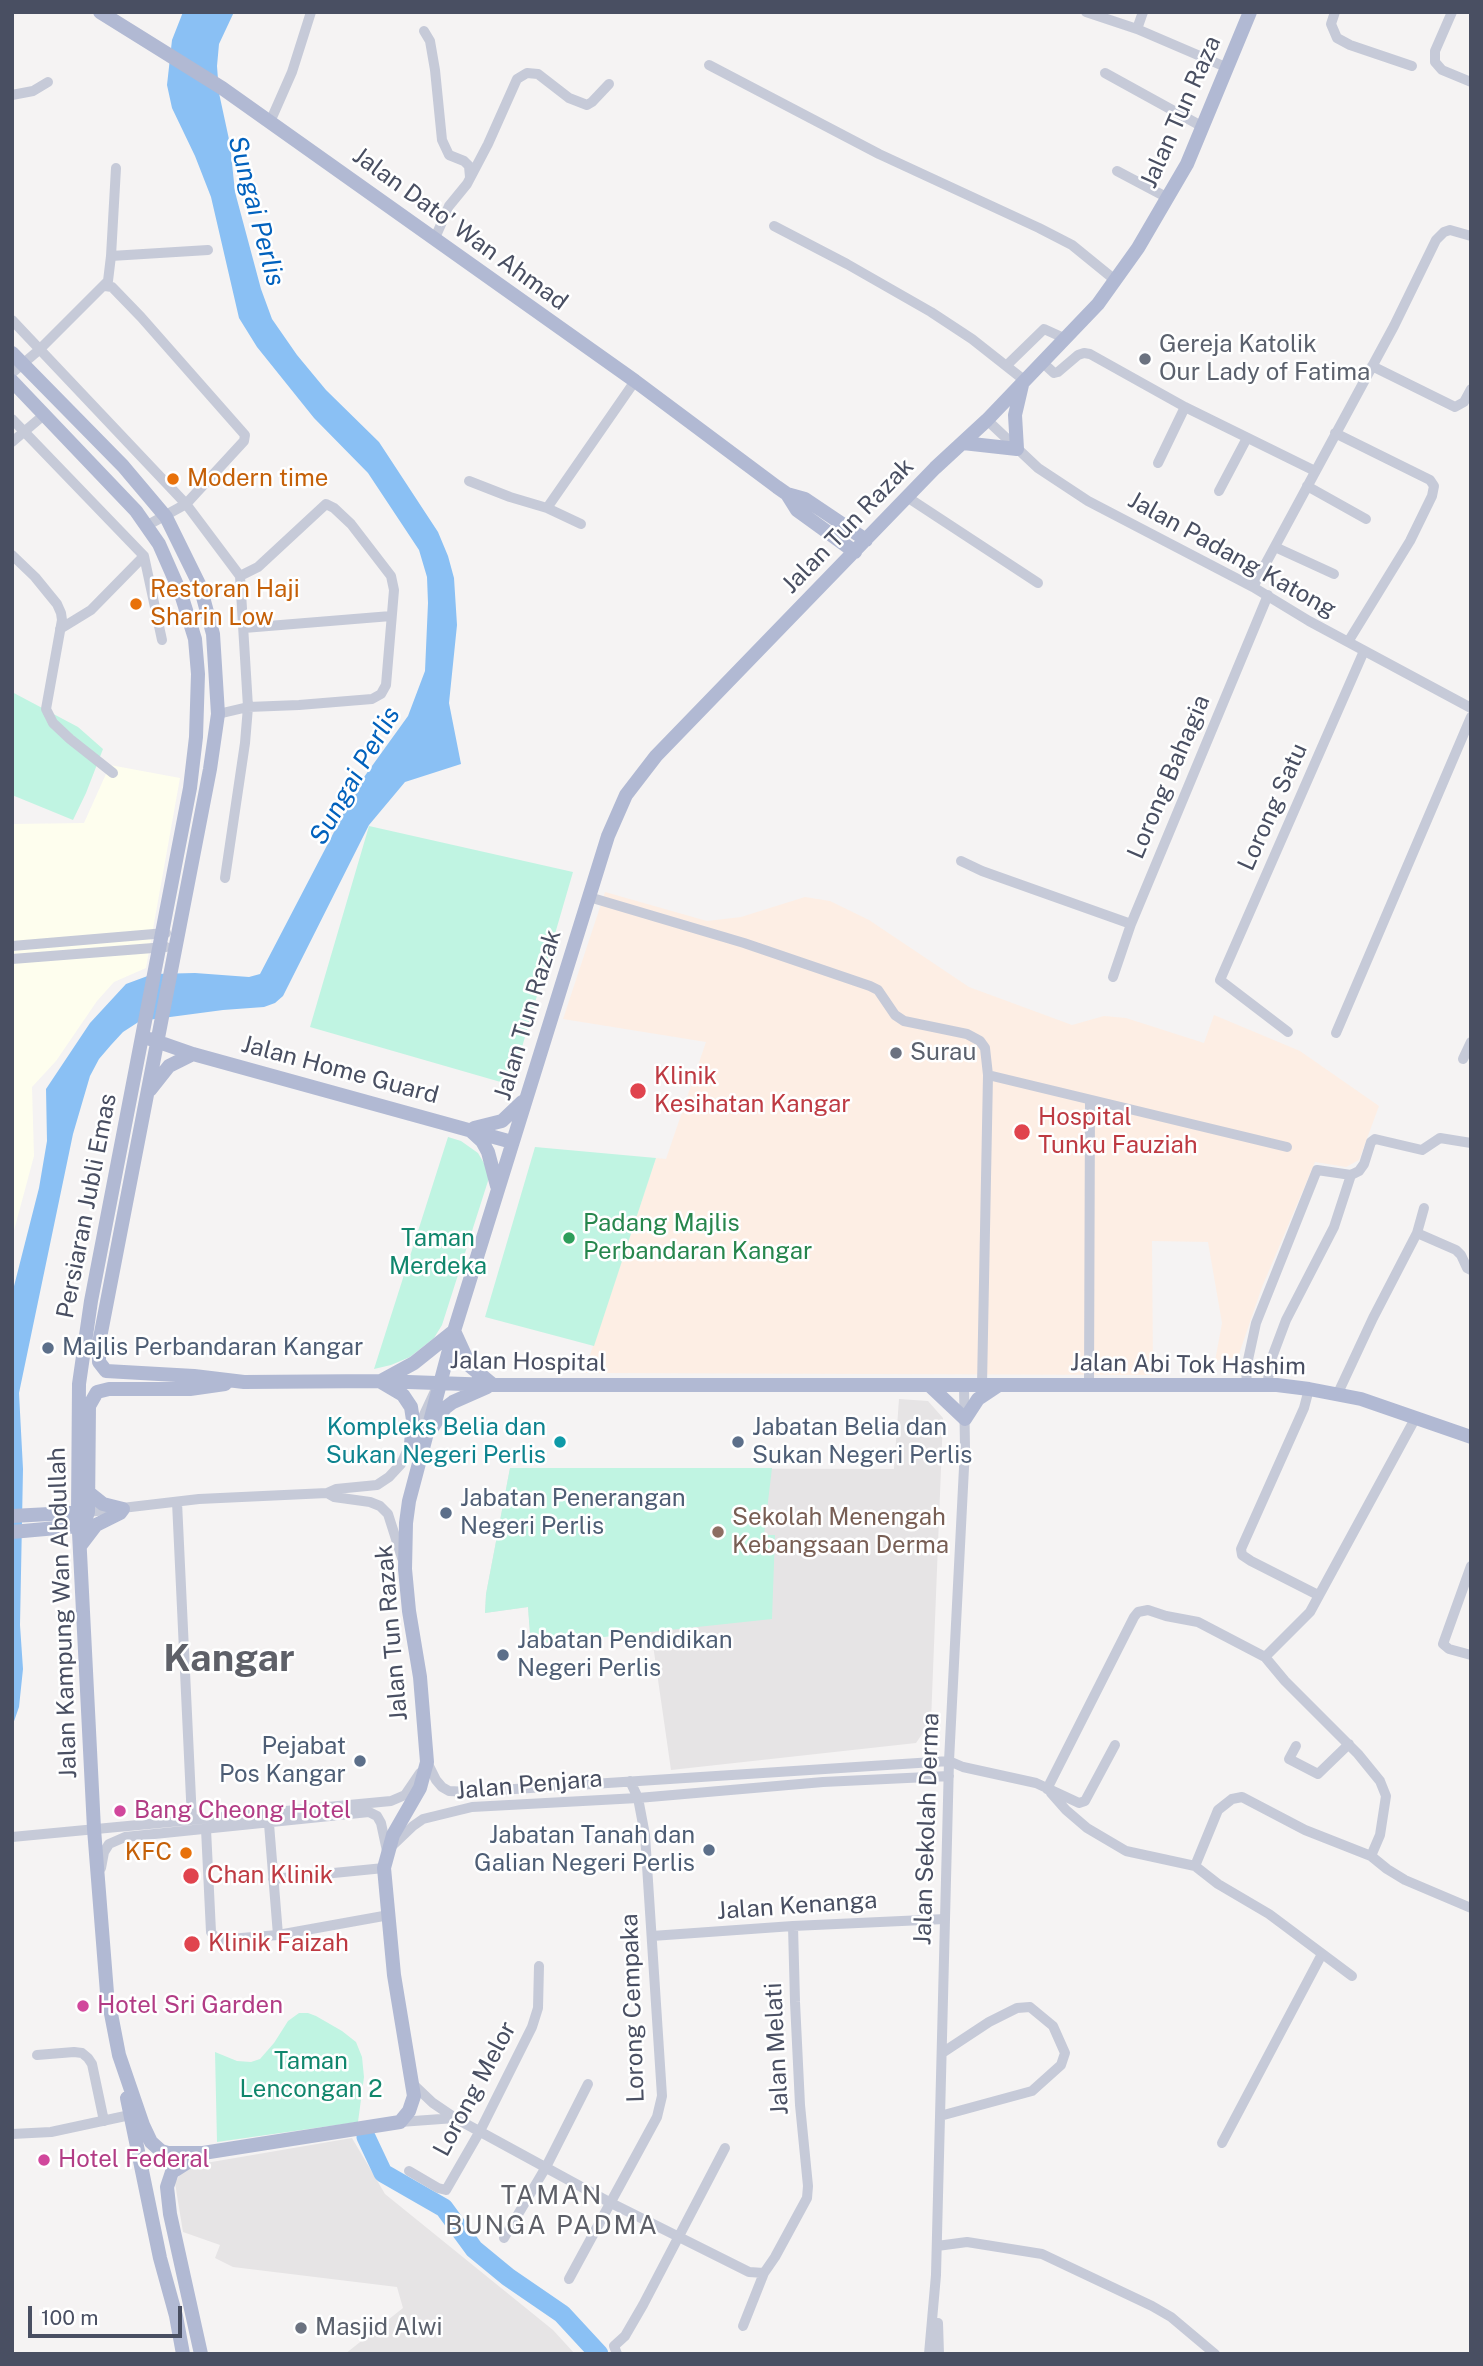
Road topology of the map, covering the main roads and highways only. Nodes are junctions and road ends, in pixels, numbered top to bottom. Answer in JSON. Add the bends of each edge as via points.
{"nodes":[{"id":1,"x":100,"y":12,"type":"edge"},
{"id":2,"x":1250,"y":12,"type":"edge"},
{"id":3,"x":16,"y":363,"type":"edge"},
{"id":4,"x":1024,"y":380,"type":"junction"},
{"id":5,"x":12,"y":381,"type":"edge"},
{"id":6,"x":987,"y":419,"type":"joint"},
{"id":7,"x":963,"y":443,"type":"junction"},
{"id":8,"x":787,"y":494,"type":"junction"},
{"id":9,"x":866,"y":540,"type":"junction"},
{"id":10,"x":855,"y":552,"type":"junction"},
{"id":11,"x":151,"y":1032,"type":"junction"},
{"id":12,"x":193,"y":1054,"type":"junction"},
{"id":13,"x":529,"y":1090,"type":"junction"},
{"id":14,"x":147,"y":1094,"type":"junction"},
{"id":15,"x":469,"y":1129,"type":"junction"},
{"id":16,"x":512,"y":1142,"type":"junction"},
{"id":17,"x":498,"y":1187,"type":"junction"},
{"id":18,"x":91,"y":1301,"type":"junction"},
{"id":19,"x":107,"y":1303,"type":"junction"},
{"id":20,"x":454,"y":1331,"type":"junction"},
{"id":21,"x":81,"y":1369,"type":"junction"},
{"id":22,"x":110,"y":1372,"type":"junction"},
{"id":23,"x":380,"y":1381,"type":"junction"},
{"id":24,"x":95,"y":1382,"type":"junction"},
{"id":25,"x":244,"y":1382,"type":"junction"},
{"id":26,"x":439,"y":1383,"type":"junction"},
{"id":27,"x":493,"y":1385,"type":"junction"},
{"id":28,"x":929,"y":1385,"type":"junction"},
{"id":29,"x":982,"y":1385,"type":"joint"},
{"id":30,"x":1000,"y":1385,"type":"junction"},
{"id":31,"x":109,"y":1389,"type":"junction"},
{"id":32,"x":78,"y":1399,"type":"junction"},
{"id":33,"x":1471,"y":1437,"type":"edge"},
{"id":34,"x":425,"y":1438,"type":"junction"},
{"id":35,"x":411,"y":1444,"type":"road end"},
{"id":36,"x":79,"y":1479,"type":"junction"},
{"id":37,"x":88,"y":1492,"type":"junction"},
{"id":38,"x":12,"y":1516,"type":"edge"},
{"id":39,"x":82,"y":1517,"type":"junction"},
{"id":40,"x":38,"y":1520,"type":"junction"},
{"id":41,"x":12,"y":1532,"type":"edge"},
{"id":42,"x":80,"y":1546,"type":"junction"},
{"id":43,"x":121,"y":2062,"type":"junction"},
{"id":44,"x":203,"y":2153,"type":"junction"},
{"id":45,"x":181,"y":2352,"type":"edge"},
{"id":46,"x":201,"y":2354,"type":"edge"}],
"edges":[{"from":1,"to":8,"type":"main road","name":"Jalan Dato' Wan Ahmad","via":[[222,88],[635,380]]},
{"from":2,"to":4,"type":"main road","name":"Jalan Tun Raza","via":[[1187,164],[1138,248],[1098,304]]},
{"from":3,"to":11,"type":"main road","via":[[123,466],[166,517],[200,586],[213,634],[218,714],[210,769],[171,968]]},
{"from":4,"to":6,"type":"main road","name":"Jalan Tun Raza"},
{"from":4,"to":7,"type":"main road","via":[[1014,415],[1017,449]]},
{"from":5,"to":11,"type":"main road","via":[[136,511],[159,544],[195,639],[196,737],[156,967]]},
{"from":6,"to":7,"type":"main road","name":"Jalan Tun Razak"},
{"from":7,"to":9,"type":"main road","name":"Jalan Tun Razak"},
{"from":8,"to":9,"type":"main road","via":[[805,499]]},
{"from":8,"to":10,"type":"main road","via":[[797,510]]},
{"from":9,"to":10,"type":"main road","name":"Jalan Tun Razak"},
{"from":10,"to":13,"type":"main road","name":"Jalan Tun Razak","via":[[636,781],[608,836]]},
{"from":11,"to":12,"type":"main road","via":[[169,1035]]},
{"from":11,"to":14,"type":"main road","name":"Persiaran Jubli Emas"},
{"from":11,"to":18,"type":"main road","name":"Persiaran Jubli Emas"},
{"from":12,"to":14,"type":"main road","via":[[169,1066]]},
{"from":12,"to":15,"type":"main road","name":"Jalan Home Guard"},
{"from":13,"to":15,"type":"main road","via":[[502,1121]]},
{"from":13,"to":16,"type":"main road","name":"Jalan Tun Razak"},
{"from":14,"to":19,"type":"main road","name":"Persiaran Jubli Emas"},
{"from":15,"to":16,"type":"main road","name":"Jalan Home Guard"},
{"from":15,"to":17,"type":"main road","via":[[488,1152]]},
{"from":16,"to":17,"type":"main road","name":"Jalan Tun Razak"},
{"from":17,"to":20,"type":"main road","name":"Jalan Tun Razak"},
{"from":18,"to":19,"type":"main road"},
{"from":18,"to":21,"type":"main road","name":"Persiaran Jubli Emas"},
{"from":19,"to":22,"type":"main road","name":"Persiaran Jubli Emas","via":[[99,1362]]},
{"from":20,"to":23,"type":"main road","via":[[414,1363]]},
{"from":20,"to":26,"type":"main road","name":"Jalan Tun Razak"},
{"from":20,"to":27,"type":"main road","via":[[470,1366]]},
{"from":21,"to":24,"type":"main road"},
{"from":21,"to":32,"type":"main road","name":"Persiaran Jubli Emas"},
{"from":22,"to":24,"type":"main road"},
{"from":22,"to":25,"type":"main road","name":"Jalan Hospital"},
{"from":23,"to":25,"type":"main road","name":"Jalan Hospital"},
{"from":23,"to":26,"type":"main road","name":"Jalan Hospital"},
{"from":23,"to":35,"type":"main road","via":[[403,1395],[411,1407]]},
{"from":24,"to":31,"type":"main road"},
{"from":24,"to":32,"type":"main road"},
{"from":25,"to":31,"type":"main road","via":[[190,1389]]},
{"from":26,"to":27,"type":"main road","name":"Jalan Hospital"},
{"from":26,"to":34,"type":"main road","name":"Jalan Tun Razak"},
{"from":27,"to":28,"type":"main road","name":"Jalan Hospital"},
{"from":27,"to":34,"type":"main road","via":[[445,1408]]},
{"from":28,"to":29,"type":"main road","name":"Jalan Hospital"},
{"from":28,"to":30,"type":"main road","via":[[965,1419],[978,1399]]},
{"from":29,"to":30,"type":"main road","name":"Jalan Abi Tok Hashim"},
{"from":30,"to":33,"type":"main road","name":"Jalan Abi Tok Hashim","via":[[1309,1388]]},
{"from":31,"to":37,"type":"main road","via":[[97,1392],[89,1406]]},
{"from":32,"to":36,"type":"main road","name":"Jalan Kampung Wan Abdullah"},
{"from":34,"to":44,"type":"main road","name":"Jalan Tun Razak","via":[[409,1501],[405,1569],[427,1762],[420,1788],[387,1851],[384,1868],[412,2105],[400,2122]]},
{"from":36,"to":39,"type":"main road","name":"Jalan Kampung Wan Abdullah"},
{"from":36,"to":40,"type":"main road","via":[[66,1501]]},
{"from":37,"to":39,"type":"main road"},
{"from":37,"to":42,"type":"main road","via":[[103,1504],[122,1509],[96,1525]]},
{"from":38,"to":40,"type":"main road"},
{"from":39,"to":40,"type":"main road"},
{"from":39,"to":42,"type":"main road","name":"Jalan Kampung Wan Abdullah"},
{"from":40,"to":41,"type":"main road"},
{"from":42,"to":43,"type":"main road","name":"Jalan Kampung Wan Abdullah","via":[[98,1881],[110,2018]]},
{"from":43,"to":44,"type":"main road","via":[[151,2141],[160,2151]]},
{"from":43,"to":45,"type":"main road"},
{"from":44,"to":46,"type":"main road","via":[[172,2172],[167,2186]]}]}
